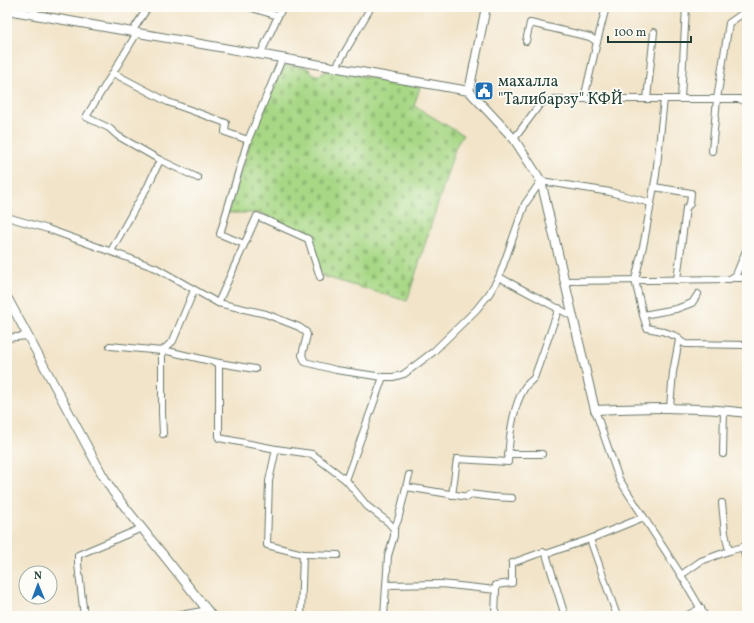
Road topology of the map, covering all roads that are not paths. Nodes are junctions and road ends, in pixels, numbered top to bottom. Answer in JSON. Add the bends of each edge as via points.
{"nodes":[{"id":1,"x":148,"y":7,"type":"edge"},
{"id":2,"x":249,"y":7,"type":"edge"},
{"id":3,"x":283,"y":7,"type":"edge"},
{"id":4,"x":371,"y":7,"type":"edge"},
{"id":5,"x":486,"y":7,"type":"edge"},
{"id":6,"x":606,"y":7,"type":"edge"},
{"id":7,"x":686,"y":7,"type":"edge"},
{"id":8,"x":7,"y":10,"type":"edge"},
{"id":9,"x":35,"y":11,"type":"edge"},
{"id":10,"x":742,"y":14,"type":"dead end"},
{"id":11,"x":278,"y":16,"type":"junction"},
{"id":12,"x":134,"y":32,"type":"junction"},
{"id":13,"x":654,"y":32,"type":"dead end"},
{"id":14,"x":526,"y":41,"type":"dead end"},
{"id":15,"x":597,"y":42,"type":"junction"},
{"id":16,"x":260,"y":55,"type":"junction"},
{"id":17,"x":282,"y":59,"type":"junction"},
{"id":18,"x":336,"y":67,"type":"junction"},
{"id":19,"x":112,"y":73,"type":"junction"},
{"id":20,"x":469,"y":91,"type":"junction"},
{"id":21,"x":584,"y":99,"type":"junction"},
{"id":22,"x":647,"y":99,"type":"junction"},
{"id":23,"x":664,"y":99,"type":"junction"},
{"id":24,"x":681,"y":99,"type":"junction"},
{"id":25,"x":717,"y":99,"type":"junction"},
{"id":26,"x":747,"y":102,"type":"edge"},
{"id":27,"x":514,"y":139,"type":"junction"},
{"id":28,"x":248,"y":140,"type":"junction"},
{"id":29,"x":712,"y":151,"type":"dead end"},
{"id":30,"x":160,"y":160,"type":"junction"},
{"id":31,"x":198,"y":178,"type":"dead end"},
{"id":32,"x":541,"y":181,"type":"junction"},
{"id":33,"x":654,"y":187,"type":"junction"},
{"id":34,"x":651,"y":203,"type":"junction"},
{"id":35,"x":7,"y":217,"type":"edge"},
{"id":36,"x":244,"y":244,"type":"junction"},
{"id":37,"x":747,"y":248,"type":"edge"},
{"id":38,"x":111,"y":251,"type":"junction"},
{"id":39,"x":320,"y":277,"type":"dead end"},
{"id":40,"x":499,"y":277,"type":"junction"},
{"id":41,"x":734,"y":278,"type":"junction"},
{"id":42,"x":747,"y":278,"type":"edge"},
{"id":43,"x":635,"y":280,"type":"junction"},
{"id":44,"x":677,"y":280,"type":"junction"},
{"id":45,"x":565,"y":281,"type":"junction"},
{"id":46,"x":194,"y":290,"type":"junction"},
{"id":47,"x":698,"y":294,"type":"dead end"},
{"id":48,"x":7,"y":297,"type":"edge"},
{"id":49,"x":218,"y":303,"type":"junction"},
{"id":50,"x":559,"y":308,"type":"junction"},
{"id":51,"x":644,"y":315,"type":"junction"},
{"id":52,"x":572,"y":316,"type":"junction"},
{"id":53,"x":27,"y":336,"type":"junction"},
{"id":54,"x":7,"y":338,"type":"edge"},
{"id":55,"x":679,"y":340,"type":"junction"},
{"id":56,"x":747,"y":345,"type":"edge"},
{"id":57,"x":110,"y":346,"type":"dead end"},
{"id":58,"x":163,"y":351,"type":"junction"},
{"id":59,"x":219,"y":363,"type":"junction"},
{"id":60,"x":255,"y":369,"type":"dead end"},
{"id":61,"x":383,"y":377,"type":"junction"},
{"id":62,"x":670,"y":407,"type":"junction"},
{"id":63,"x":595,"y":410,"type":"junction"},
{"id":64,"x":724,"y":410,"type":"junction"},
{"id":65,"x":747,"y":413,"type":"edge"},
{"id":66,"x":163,"y":434,"type":"dead end"},
{"id":67,"x":276,"y":449,"type":"junction"},
{"id":68,"x":508,"y":454,"type":"junction"},
{"id":69,"x":542,"y":454,"type":"dead end"},
{"id":70,"x":723,"y":454,"type":"dead end"},
{"id":71,"x":409,"y":475,"type":"dead end"},
{"id":72,"x":346,"y":480,"type":"junction"},
{"id":73,"x":406,"y":487,"type":"junction"},
{"id":74,"x":452,"y":495,"type":"junction"},
{"id":75,"x":512,"y":498,"type":"dead end"},
{"id":76,"x":722,"y":503,"type":"dead end"},
{"id":77,"x":644,"y":517,"type":"junction"},
{"id":78,"x":142,"y":528,"type":"junction"},
{"id":79,"x":394,"y":529,"type":"junction"},
{"id":80,"x":590,"y":539,"type":"junction"},
{"id":81,"x":745,"y":546,"type":"edge"},
{"id":82,"x":729,"y":551,"type":"junction"},
{"id":83,"x":303,"y":554,"type":"junction"},
{"id":84,"x":546,"y":554,"type":"junction"},
{"id":85,"x":338,"y":555,"type":"dead end"},
{"id":86,"x":747,"y":564,"type":"edge"},
{"id":87,"x":681,"y":575,"type":"junction"},
{"id":88,"x":387,"y":585,"type":"junction"},
{"id":89,"x":496,"y":590,"type":"junction"},
{"id":90,"x":701,"y":608,"type":"junction"},
{"id":91,"x":210,"y":613,"type":"edge"},
{"id":92,"x":84,"y":616,"type":"edge"},
{"id":93,"x":175,"y":616,"type":"edge"},
{"id":94,"x":301,"y":616,"type":"edge"},
{"id":95,"x":384,"y":616,"type":"edge"},
{"id":96,"x":495,"y":616,"type":"edge"},
{"id":97,"x":565,"y":616,"type":"edge"},
{"id":98,"x":617,"y":616,"type":"edge"},
{"id":99,"x":686,"y":616,"type":"edge"},
{"id":100,"x":705,"y":616,"type":"edge"}],
"edges":[{"from":1,"to":12,"type":"street"},
{"from":2,"to":11,"type":"street"},
{"from":3,"to":11,"type":"street"},
{"from":4,"to":18,"type":"street"},
{"from":5,"to":20,"type":"street"},
{"from":6,"to":15,"type":"street"},
{"from":7,"to":24,"type":"street"},
{"from":8,"to":9,"type":"street"},
{"from":9,"to":12,"type":"street"},
{"from":10,"to":25,"type":"street","via":[[729,23]]},
{"from":11,"to":16,"type":"street"},
{"from":12,"to":16,"type":"street"},
{"from":12,"to":19,"type":"street"},
{"from":13,"to":22,"type":"street"},
{"from":14,"to":15,"type":"street","via":[[530,23],[590,37]]},
{"from":15,"to":21,"type":"street"},
{"from":16,"to":17,"type":"street"},
{"from":17,"to":18,"type":"street"},
{"from":17,"to":28,"type":"street"},
{"from":18,"to":20,"type":"street"},
{"from":19,"to":28,"type":"street","via":[[168,102],[226,123],[225,132]]},
{"from":19,"to":30,"type":"street","via":[[86,117],[109,128]]},
{"from":20,"to":27,"type":"street"},
{"from":21,"to":22,"type":"street"},
{"from":21,"to":27,"type":"street","via":[[553,99],[540,104]]},
{"from":22,"to":23,"type":"street"},
{"from":23,"to":24,"type":"street"},
{"from":23,"to":33,"type":"street"},
{"from":24,"to":25,"type":"street"},
{"from":25,"to":26,"type":"street","via":[[740,99]]},
{"from":25,"to":29,"type":"street"},
{"from":27,"to":32,"type":"street"},
{"from":28,"to":36,"type":"street","via":[[220,234]]},
{"from":30,"to":31,"type":"street"},
{"from":30,"to":38,"type":"street"},
{"from":32,"to":34,"type":"street","via":[[610,192]]},
{"from":32,"to":40,"type":"street","via":[[525,204]]},
{"from":32,"to":45,"type":"street"},
{"from":33,"to":34,"type":"street"},
{"from":33,"to":44,"type":"street","via":[[691,193],[690,204],[686,208]]},
{"from":34,"to":43,"type":"street"},
{"from":35,"to":38,"type":"street"},
{"from":36,"to":39,"type":"street","via":[[257,216],[308,239]]},
{"from":36,"to":49,"type":"street"},
{"from":37,"to":41,"type":"street"},
{"from":38,"to":46,"type":"street","via":[[156,268]]},
{"from":40,"to":50,"type":"street"},
{"from":40,"to":61,"type":"street","via":[[476,310],[433,352],[404,374]]},
{"from":41,"to":42,"type":"street"},
{"from":41,"to":44,"type":"street"},
{"from":43,"to":44,"type":"street"},
{"from":43,"to":45,"type":"street"},
{"from":43,"to":51,"type":"street"},
{"from":45,"to":52,"type":"street"},
{"from":46,"to":49,"type":"street"},
{"from":46,"to":58,"type":"street","via":[[173,341]]},
{"from":47,"to":51,"type":"street","via":[[692,303]]},
{"from":48,"to":53,"type":"street"},
{"from":49,"to":61,"type":"street","via":[[266,314],[304,329],[307,334],[302,355],[305,362],[341,372]]},
{"from":50,"to":52,"type":"street"},
{"from":50,"to":68,"type":"street","via":[[534,378],[526,386],[518,402],[509,433]]},
{"from":51,"to":55,"type":"street","via":[[647,328],[662,331],[678,337]]},
{"from":52,"to":63,"type":"street"},
{"from":53,"to":54,"type":"street"},
{"from":53,"to":78,"type":"street","via":[[102,474]]},
{"from":55,"to":56,"type":"street","via":[[685,344]]},
{"from":55,"to":62,"type":"street"},
{"from":57,"to":58,"type":"street"},
{"from":58,"to":59,"type":"street"},
{"from":58,"to":66,"type":"street"},
{"from":59,"to":60,"type":"street"},
{"from":59,"to":67,"type":"street","via":[[219,438]]},
{"from":61,"to":72,"type":"street"},
{"from":62,"to":63,"type":"street"},
{"from":62,"to":64,"type":"street"},
{"from":63,"to":77,"type":"street","via":[[619,478]]},
{"from":64,"to":65,"type":"street"},
{"from":64,"to":70,"type":"street"},
{"from":67,"to":72,"type":"street","via":[[312,454]]},
{"from":67,"to":83,"type":"street","via":[[269,481],[266,544]]},
{"from":68,"to":69,"type":"street"},
{"from":68,"to":74,"type":"street","via":[[508,462],[457,459]]},
{"from":71,"to":73,"type":"street"},
{"from":72,"to":79,"type":"street","via":[[368,506]]},
{"from":73,"to":74,"type":"street"},
{"from":73,"to":79,"type":"street"},
{"from":74,"to":75,"type":"street"},
{"from":76,"to":82,"type":"street"},
{"from":77,"to":80,"type":"street"},
{"from":77,"to":87,"type":"street"},
{"from":78,"to":91,"type":"street"},
{"from":78,"to":92,"type":"street","via":[[78,555]]},
{"from":79,"to":88,"type":"street","via":[[385,579]]},
{"from":80,"to":84,"type":"street"},
{"from":80,"to":98,"type":"street"},
{"from":81,"to":82,"type":"street"},
{"from":81,"to":86,"type":"street"},
{"from":82,"to":87,"type":"street","via":[[701,561]]},
{"from":83,"to":85,"type":"street"},
{"from":83,"to":94,"type":"street"},
{"from":84,"to":89,"type":"street","via":[[543,552],[512,563],[512,583],[496,585]]},
{"from":84,"to":97,"type":"street"},
{"from":87,"to":90,"type":"street"},
{"from":88,"to":89,"type":"street","via":[[441,584]]},
{"from":88,"to":95,"type":"street"},
{"from":89,"to":96,"type":"street"},
{"from":90,"to":99,"type":"street"},
{"from":90,"to":100,"type":"street"},
{"from":91,"to":93,"type":"street"}]}
